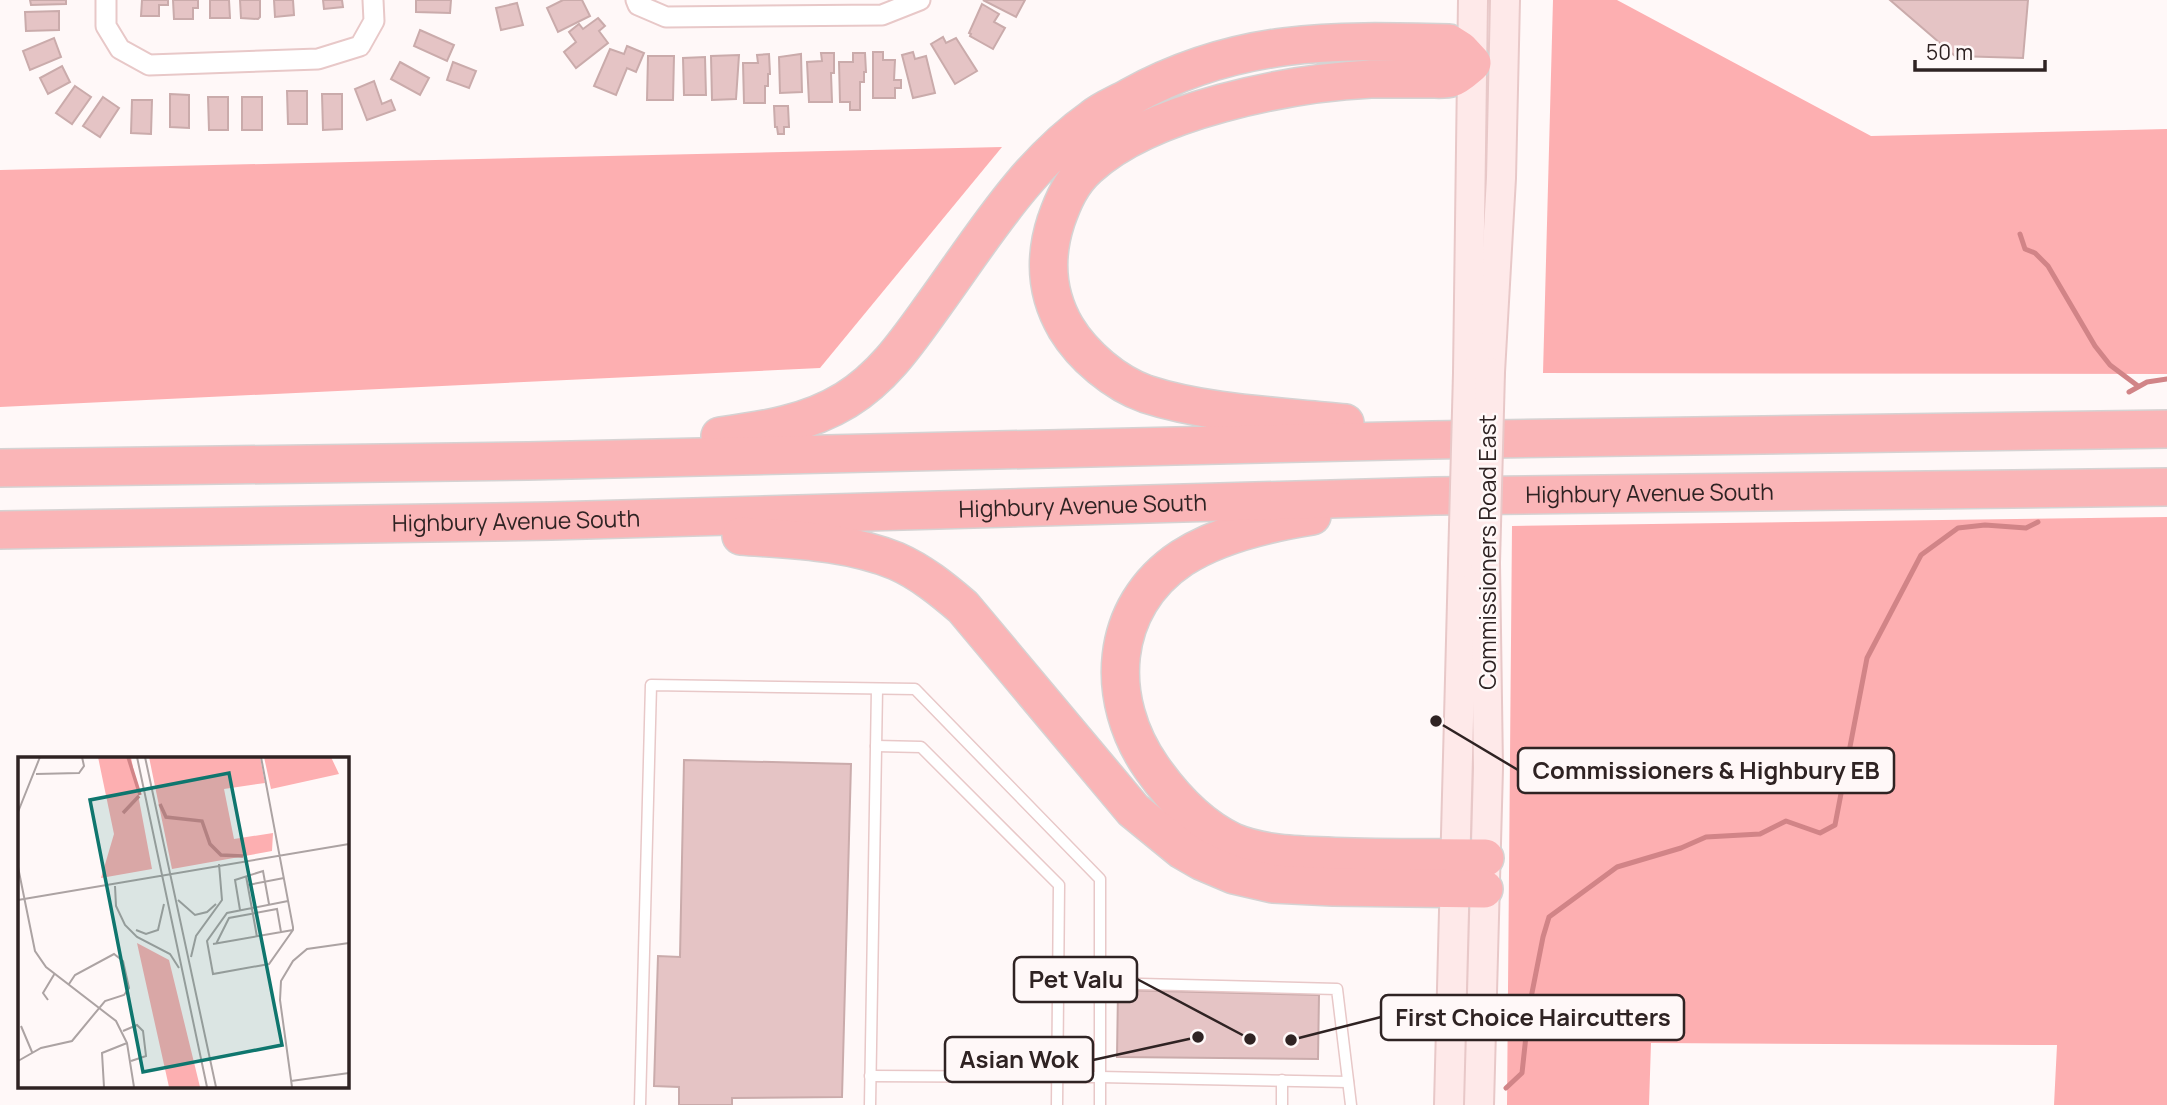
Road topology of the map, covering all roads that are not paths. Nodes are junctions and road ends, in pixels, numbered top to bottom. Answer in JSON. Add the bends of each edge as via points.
{"nodes":[{"id":1,"x":106,"y":0,"type":"edge"},
{"id":2,"x":373,"y":0,"type":"edge"},
{"id":3,"x":636,"y":0,"type":"edge"},
{"id":4,"x":920,"y":0,"type":"edge"},
{"id":5,"x":1473,"y":0,"type":"edge"},
{"id":6,"x":1505,"y":0,"type":"edge"},
{"id":7,"x":1488,"y":63,"type":"junction"},
{"id":8,"x":2167,"y":429,"type":"edge"},
{"id":9,"x":1432,"y":440,"type":"junction"},
{"id":10,"x":528,"y":461,"type":"junction"},
{"id":11,"x":0,"y":468,"type":"edge"},
{"id":12,"x":2167,"y":487,"type":"edge"},
{"id":13,"x":1435,"y":496,"type":"junction"},
{"id":14,"x":551,"y":521,"type":"junction"},
{"id":15,"x":0,"y":530,"type":"edge"},
{"id":16,"x":877,"y":689,"type":"junction"},
{"id":17,"x":876,"y":746,"type":"junction"},
{"id":18,"x":1470,"y":873,"type":"junction"},
{"id":19,"x":1100,"y":983,"type":"junction"},
{"id":20,"x":870,"y":1076,"type":"junction"},
{"id":21,"x":1057,"y":1076,"type":"junction"},
{"id":22,"x":1100,"y":1077,"type":"junction"},
{"id":23,"x":1282,"y":1080,"type":"junction"},
{"id":24,"x":1348,"y":1082,"type":"junction"},
{"id":25,"x":640,"y":1105,"type":"edge"},
{"id":26,"x":870,"y":1105,"type":"edge"},
{"id":27,"x":1057,"y":1105,"type":"edge"},
{"id":28,"x":1100,"y":1105,"type":"edge"},
{"id":29,"x":1282,"y":1105,"type":"edge"},
{"id":30,"x":1351,"y":1105,"type":"edge"},
{"id":31,"x":1449,"y":1105,"type":"edge"},
{"id":32,"x":1479,"y":1105,"type":"edge"}],
"edges":[{"from":1,"to":2,"type":"street","via":[[106,26],[120,49],[149,65],[318,59],[360,46],[374,21]]},
{"from":3,"to":4,"type":"street","via":[[666,17],[882,15]]},
{"from":5,"to":7,"type":"main road","name":"Commissioners Road East"},
{"from":6,"to":7,"type":"main road","name":"Commissioners Road East"},
{"from":7,"to":9,"type":"highway","via":[[1451,79],[1371,79],[1271,92],[1173,119],[1113,147],[1086,168],[1067,192],[1048,261],[1057,311],[1079,346],[1093,361],[1145,393],[1195,405],[1399,430]]},
{"from":7,"to":10,"type":"highway","via":[[1449,43],[1314,43],[1213,60],[1156,82],[1093,117],[1047,157],[1007,204],[899,353],[870,383],[845,400],[799,422],[769,430]]},
{"from":7,"to":18,"type":"main road","name":"Commissioners Road East","bridge":true},
{"from":8,"to":9,"type":"highway"},
{"from":9,"to":10,"type":"highway"},
{"from":10,"to":11,"type":"highway"},
{"from":12,"to":13,"type":"highway","name":"Highbury Avenue South"},
{"from":13,"to":14,"type":"highway","name":"Highbury Avenue South"},
{"from":13,"to":18,"type":"highway","via":[[1255,528],[1207,544],[1180,559],[1136,607],[1121,651],[1119,678],[1131,732],[1142,753],[1172,794],[1202,824],[1232,841],[1290,855]]},
{"from":14,"to":15,"type":"highway","name":"Highbury Avenue South"},
{"from":14,"to":18,"type":"highway","via":[[817,542],[896,561],[932,581],[963,607],[1133,810],[1182,850],[1217,869],[1273,884],[1333,887]]},
{"from":16,"to":17,"type":"lane"},
{"from":16,"to":19,"type":"lane","via":[[915,689],[1100,879]]},
{"from":16,"to":25,"type":"lane","via":[[651,685]]},
{"from":17,"to":20,"type":"lane"},
{"from":17,"to":21,"type":"lane","via":[[921,747],[1059,885]]},
{"from":18,"to":31,"type":"main road","name":"Commissioners Road East"},
{"from":18,"to":32,"type":"main road","name":"Commissioners Road East"},
{"from":19,"to":22,"type":"lane"},
{"from":19,"to":24,"type":"lane","via":[[1337,989]]},
{"from":20,"to":21,"type":"lane"},
{"from":20,"to":26,"type":"lane"},
{"from":21,"to":22,"type":"lane"},
{"from":21,"to":27,"type":"lane"},
{"from":22,"to":23,"type":"lane"},
{"from":22,"to":28,"type":"lane"},
{"from":23,"to":24,"type":"lane"},
{"from":23,"to":29,"type":"lane"},
{"from":24,"to":30,"type":"lane"}]}
